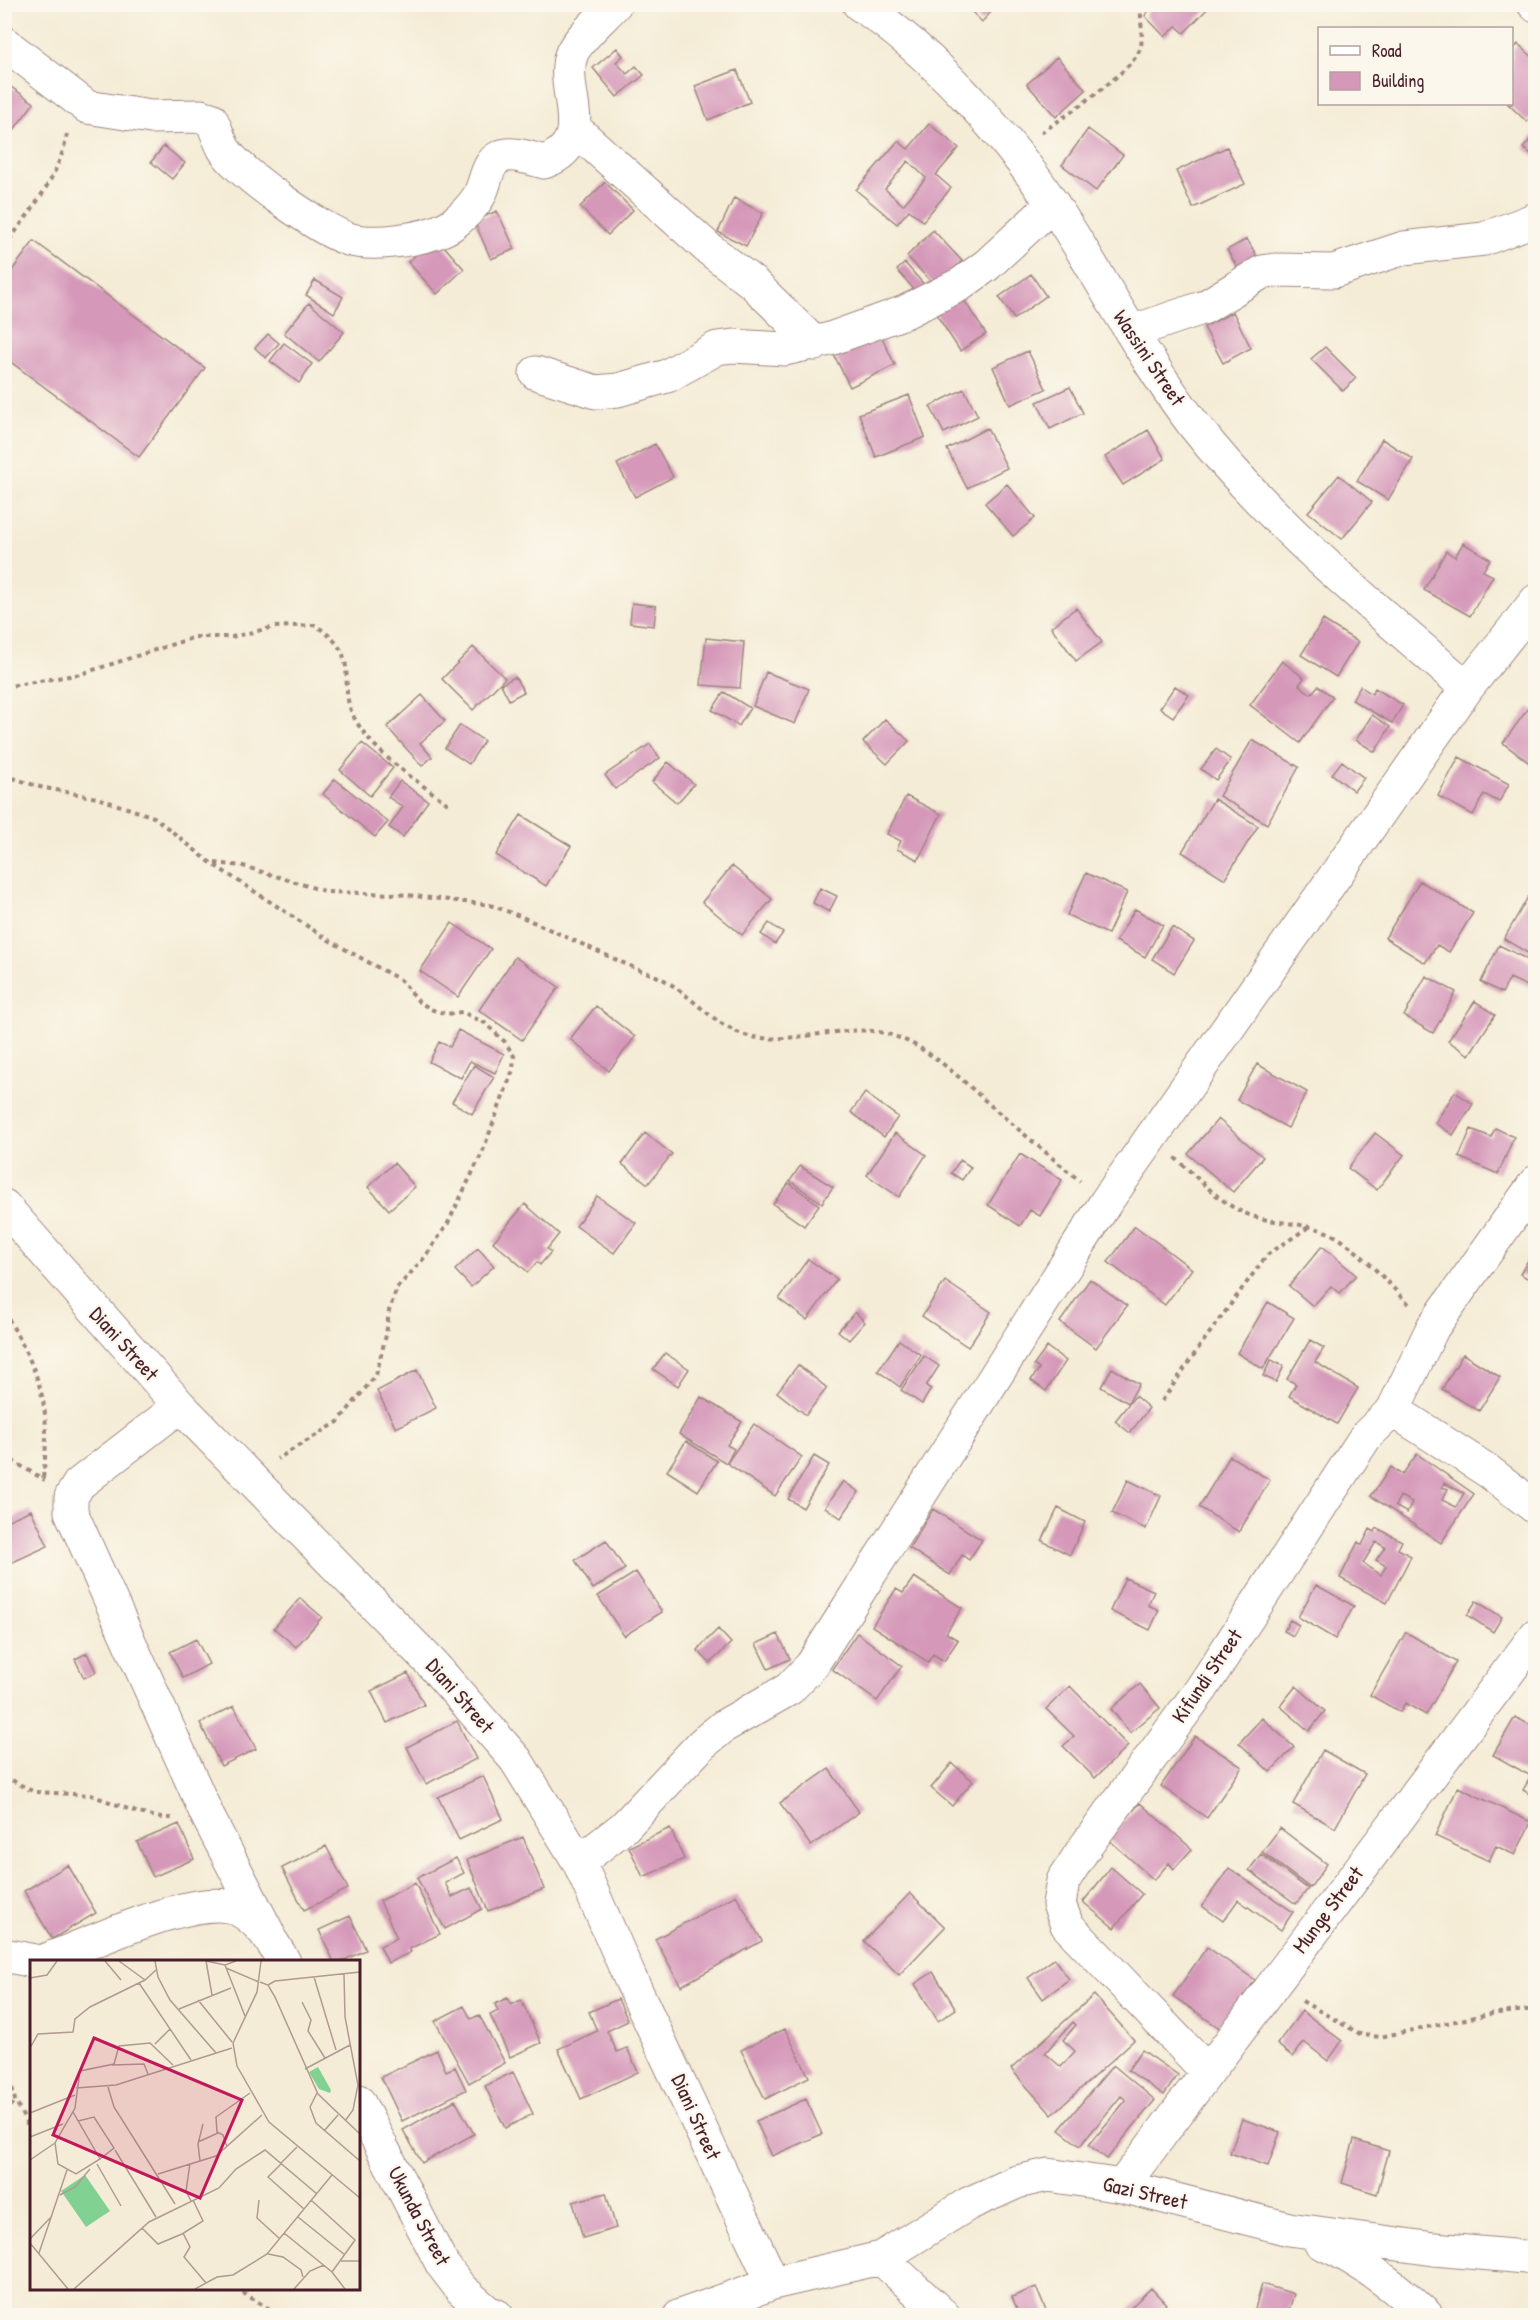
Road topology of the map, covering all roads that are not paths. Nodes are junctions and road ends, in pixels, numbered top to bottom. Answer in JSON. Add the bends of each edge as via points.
{"nodes":[{"id":1,"x":615,"y":4,"type":"edge"},
{"id":2,"x":859,"y":4,"type":"edge"},
{"id":3,"x":4,"y":44,"type":"edge"},
{"id":4,"x":575,"y":129,"type":"junction"},
{"id":5,"x":1053,"y":204,"type":"junction"},
{"id":6,"x":1536,"y":219,"type":"edge"},
{"id":7,"x":1131,"y":332,"type":"junction"},
{"id":8,"x":815,"y":344,"type":"junction"},
{"id":9,"x":536,"y":373,"type":"dead end"},
{"id":10,"x":1536,"y":601,"type":"edge"},
{"id":11,"x":1467,"y":688,"type":"junction"},
{"id":12,"x":1536,"y":1182,"type":"edge"},
{"id":13,"x":4,"y":1206,"type":"edge"},
{"id":14,"x":180,"y":1406,"type":"junction"},
{"id":15,"x":1393,"y":1410,"type":"junction"},
{"id":16,"x":1536,"y":1509,"type":"edge"},
{"id":17,"x":1536,"y":1635,"type":"edge"},
{"id":18,"x":579,"y":1862,"type":"junction"},
{"id":19,"x":268,"y":1933,"type":"junction"},
{"id":20,"x":4,"y":1956,"type":"edge"},
{"id":21,"x":30,"y":1960,"type":"edge"},
{"id":22,"x":45,"y":1960,"type":"edge"},
{"id":23,"x":283,"y":1960,"type":"edge"},
{"id":24,"x":1207,"y":2071,"type":"junction"},
{"id":25,"x":360,"y":2106,"type":"edge"},
{"id":26,"x":1122,"y":2186,"type":"junction"},
{"id":27,"x":1289,"y":2229,"type":"junction"},
{"id":28,"x":881,"y":2258,"type":"junction"},
{"id":29,"x":1536,"y":2258,"type":"edge"},
{"id":30,"x":773,"y":2283,"type":"junction"},
{"id":31,"x":497,"y":2316,"type":"edge"},
{"id":32,"x":681,"y":2316,"type":"edge"},
{"id":33,"x":944,"y":2316,"type":"edge"},
{"id":34,"x":1426,"y":2316,"type":"edge"}],
"edges":[{"from":1,"to":4,"type":"street","via":[[573,51],[568,67]]},
{"from":2,"to":5,"type":"street","name":"Wassini Street","via":[[890,25],[950,82]]},
{"from":3,"to":4,"type":"street","via":[[87,107],[151,117],[211,119],[224,149],[265,188],[314,222],[350,240],[378,242],[444,230],[479,195],[496,159],[508,155],[544,162],[554,159]]},
{"from":4,"to":8,"type":"street","via":[[709,249],[753,283]]},
{"from":5,"to":7,"type":"street","name":"Wassini Street"},
{"from":5,"to":8,"type":"street","via":[[987,265],[945,294]]},
{"from":6,"to":7,"type":"street","via":[[1484,239],[1404,248],[1334,271],[1262,272],[1205,307]]},
{"from":7,"to":11,"type":"street","name":"Wassini Street","via":[[1157,375],[1196,426],[1278,521]]},
{"from":8,"to":9,"type":"street","via":[[784,349],[717,348],[667,376],[607,391],[596,392]]},
{"from":10,"to":11,"type":"street"},
{"from":11,"to":18,"type":"street","via":[[1106,1202],[801,1678],[717,1732],[624,1827]]},
{"from":12,"to":15,"type":"street","via":[[1433,1327]]},
{"from":13,"to":14,"type":"street","name":"Diani Street"},
{"from":14,"to":18,"type":"street","name":"Diani Street","via":[[433,1665],[516,1760]]},
{"from":14,"to":19,"type":"street","via":[[79,1484],[71,1497],[71,1512],[208,1817]]},
{"from":15,"to":16,"type":"street","via":[[1488,1471]]},
{"from":15,"to":24,"type":"street","name":"Kifundi Street","via":[[1366,1436],[1202,1688],[1063,1881],[1059,1904],[1067,1925]]},
{"from":17,"to":24,"type":"street","name":"Munge Street"},
{"from":18,"to":30,"type":"street","name":"Diani Street"},
{"from":19,"to":22,"type":"street","via":[[238,1909],[217,1904],[179,1909]]},
{"from":19,"to":23,"type":"street"},
{"from":20,"to":21,"type":"street"},
{"from":24,"to":26,"type":"street","name":"Munge Street"},
{"from":25,"to":31,"type":"street","name":"Ukunda Street","via":[[442,2264],[461,2289]]},
{"from":26,"to":27,"type":"street","name":"Gazi Street"},
{"from":26,"to":28,"type":"street","name":"Gazi Street","via":[[1048,2175],[1017,2182],[968,2204]]},
{"from":27,"to":29,"type":"street","name":"Gazi Street"},
{"from":27,"to":34,"type":"street","via":[[1349,2255],[1392,2284]]},
{"from":28,"to":30,"type":"street","name":"Gazi Street"},
{"from":28,"to":33,"type":"street"},
{"from":30,"to":32,"type":"street"}]}
